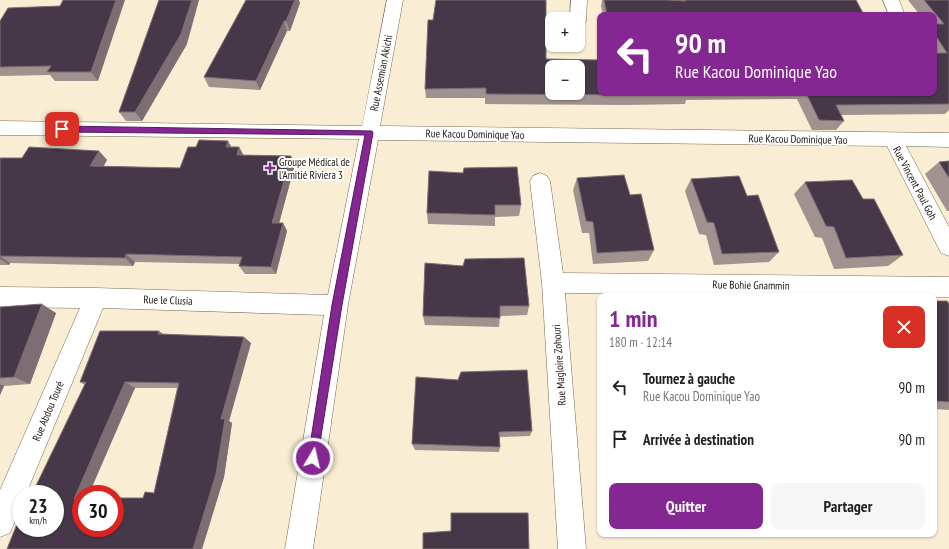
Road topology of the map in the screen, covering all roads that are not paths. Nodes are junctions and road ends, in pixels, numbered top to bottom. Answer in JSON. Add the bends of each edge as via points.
{"nodes":[{"id":1,"x":395,"y":0,"type":"edge"},
{"id":2,"x":579,"y":0,"type":"edge"},
{"id":3,"x":891,"y":0,"type":"edge"},
{"id":4,"x":578,"y":12,"type":"edge"},
{"id":5,"x":896,"y":12,"type":"edge"},
{"id":6,"x":0,"y":128,"type":"edge"},
{"id":7,"x":370,"y":133,"type":"junction"},
{"id":8,"x":893,"y":140,"type":"junction"},
{"id":9,"x":949,"y":140,"type":"edge"},
{"id":10,"x":540,"y":181,"type":"dead end"},
{"id":11,"x":949,"y":247,"type":"edge"},
{"id":12,"x":553,"y":283,"type":"junction"},
{"id":13,"x":949,"y":287,"type":"edge"},
{"id":14,"x":0,"y":297,"type":"edge"},
{"id":15,"x":96,"y":298,"type":"junction"},
{"id":16,"x":337,"y":305,"type":"junction"},
{"id":17,"x":0,"y":523,"type":"edge"},
{"id":18,"x":299,"y":549,"type":"edge"},
{"id":19,"x":572,"y":549,"type":"edge"}],
"edges":[{"from":1,"to":7,"type":"street","name":"Rue Assemian Akichi"},
{"from":2,"to":4,"type":"street"},
{"from":3,"to":5,"type":"street"},
{"from":6,"to":7,"type":"street","name":"Rue Kacou Dominique Yao"},
{"from":7,"to":8,"type":"street","name":"Rue Kacou Dominique Yao"},
{"from":7,"to":16,"type":"street","name":"Rue Assemian Akichi"},
{"from":8,"to":9,"type":"street","name":"Rue Kacou Dominique Yao"},
{"from":8,"to":11,"type":"street","name":"Rue Vincent Paul Goh"},
{"from":10,"to":12,"type":"street","name":"Rue Magloire Zohouri"},
{"from":12,"to":13,"type":"street","name":"Rue Bohie Gnammin"},
{"from":12,"to":19,"type":"street","name":"Rue Magloire Zohouri"},
{"from":14,"to":15,"type":"street","name":"Rue le Clusia"},
{"from":15,"to":16,"type":"street","name":"Rue le Clusia"},
{"from":15,"to":17,"type":"street","name":"Rue Abdou Touré"},
{"from":16,"to":18,"type":"street","name":"Rue Assemian Akichi"}]}
